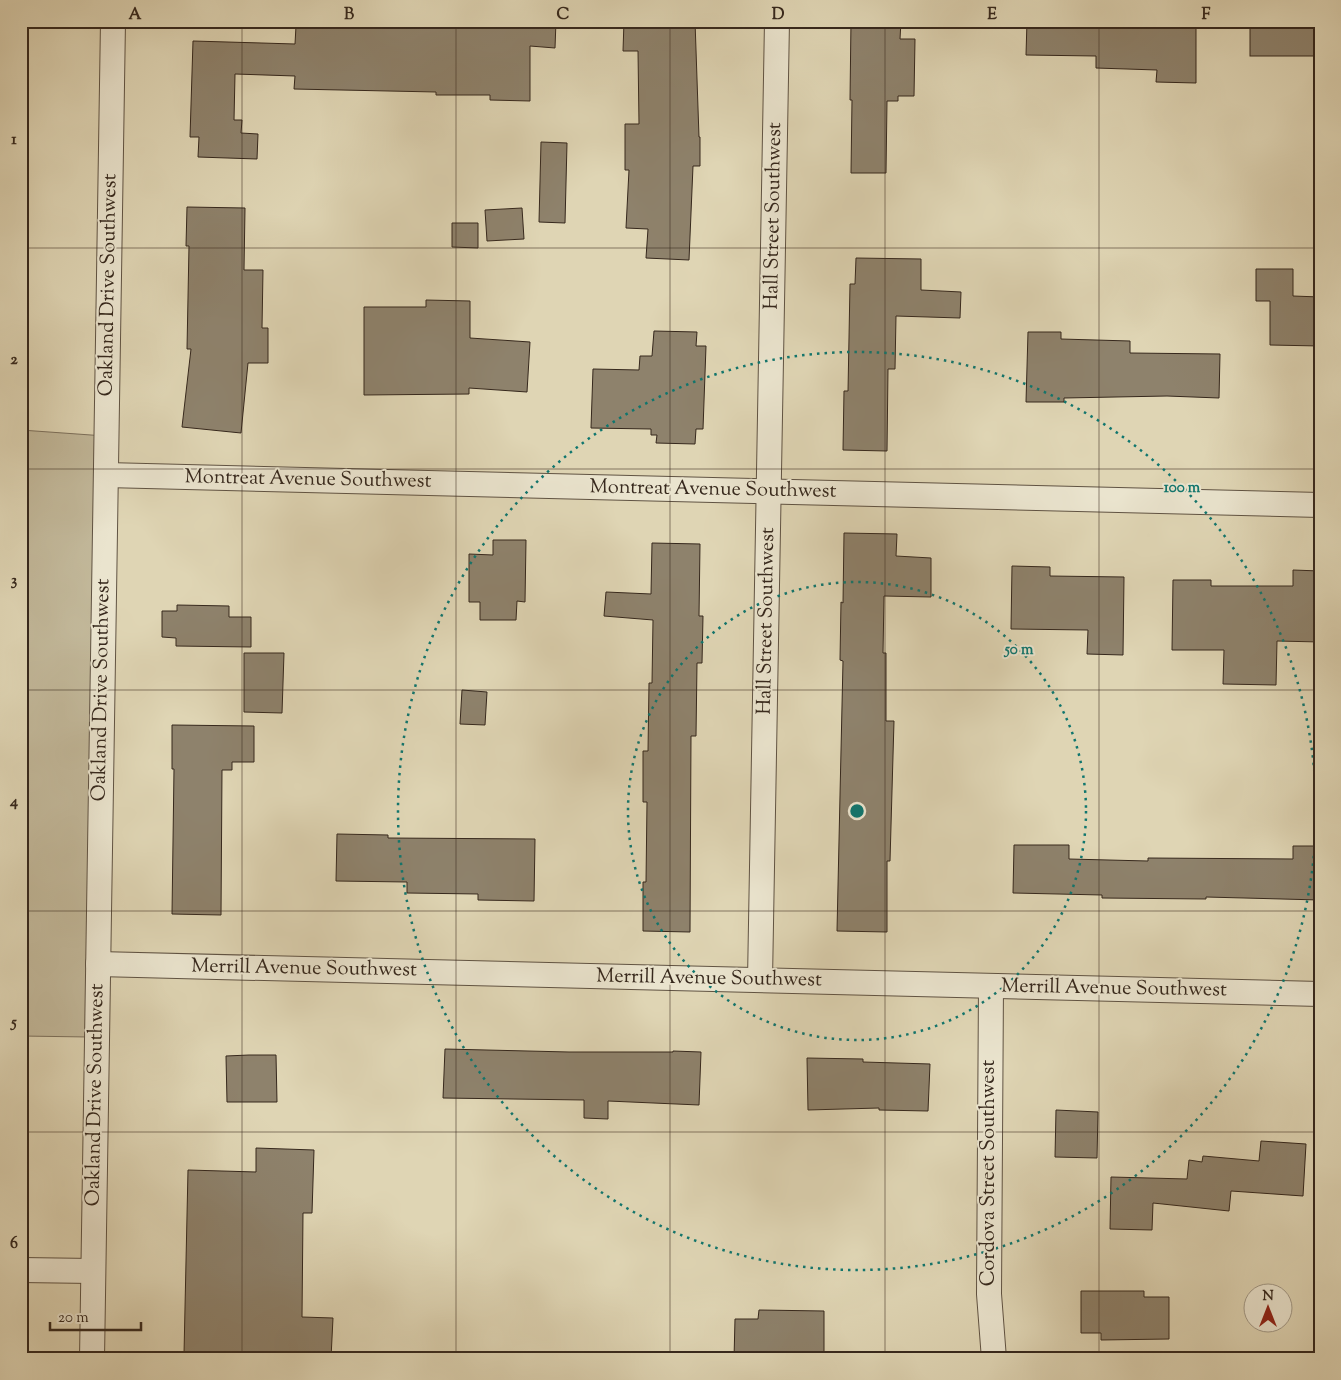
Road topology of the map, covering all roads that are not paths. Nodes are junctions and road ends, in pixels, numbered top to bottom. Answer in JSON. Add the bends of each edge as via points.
{"nodes":[{"id":1,"x":113,"y":21,"type":"edge"},
{"id":2,"x":777,"y":21,"type":"edge"},
{"id":3,"x":106,"y":475,"type":"junction"},
{"id":4,"x":769,"y":491,"type":"junction"},
{"id":5,"x":1320,"y":504,"type":"edge"},
{"id":6,"x":98,"y":964,"type":"junction"},
{"id":7,"x":760,"y":980,"type":"junction"},
{"id":8,"x":991,"y":986,"type":"junction"},
{"id":9,"x":1320,"y":994,"type":"edge"},
{"id":10,"x":21,"y":1270,"type":"edge"},
{"id":11,"x":94,"y":1271,"type":"junction"},
{"id":12,"x":92,"y":1359,"type":"edge"},
{"id":13,"x":994,"y":1359,"type":"edge"}],
"edges":[{"from":1,"to":3,"type":"street","name":"Oakland Drive Southwest"},
{"from":2,"to":4,"type":"street","name":"Hall Street Southwest"},
{"from":3,"to":4,"type":"street","name":"Montreat Avenue Southwest"},
{"from":3,"to":6,"type":"street","name":"Oakland Drive Southwest"},
{"from":4,"to":5,"type":"street","name":"Montreat Avenue Southwest"},
{"from":4,"to":7,"type":"street","name":"Hall Street Southwest"},
{"from":6,"to":7,"type":"street","name":"Merrill Avenue Southwest"},
{"from":6,"to":11,"type":"street","name":"Oakland Drive Southwest"},
{"from":7,"to":8,"type":"street","name":"Merrill Avenue Southwest"},
{"from":8,"to":9,"type":"street","name":"Merrill Avenue Southwest"},
{"from":8,"to":13,"type":"street","name":"Cordova Street Southwest","via":[[988,1294]]},
{"from":10,"to":11,"type":"street"},
{"from":11,"to":12,"type":"street","name":"Oakland Drive Southwest"}]}
